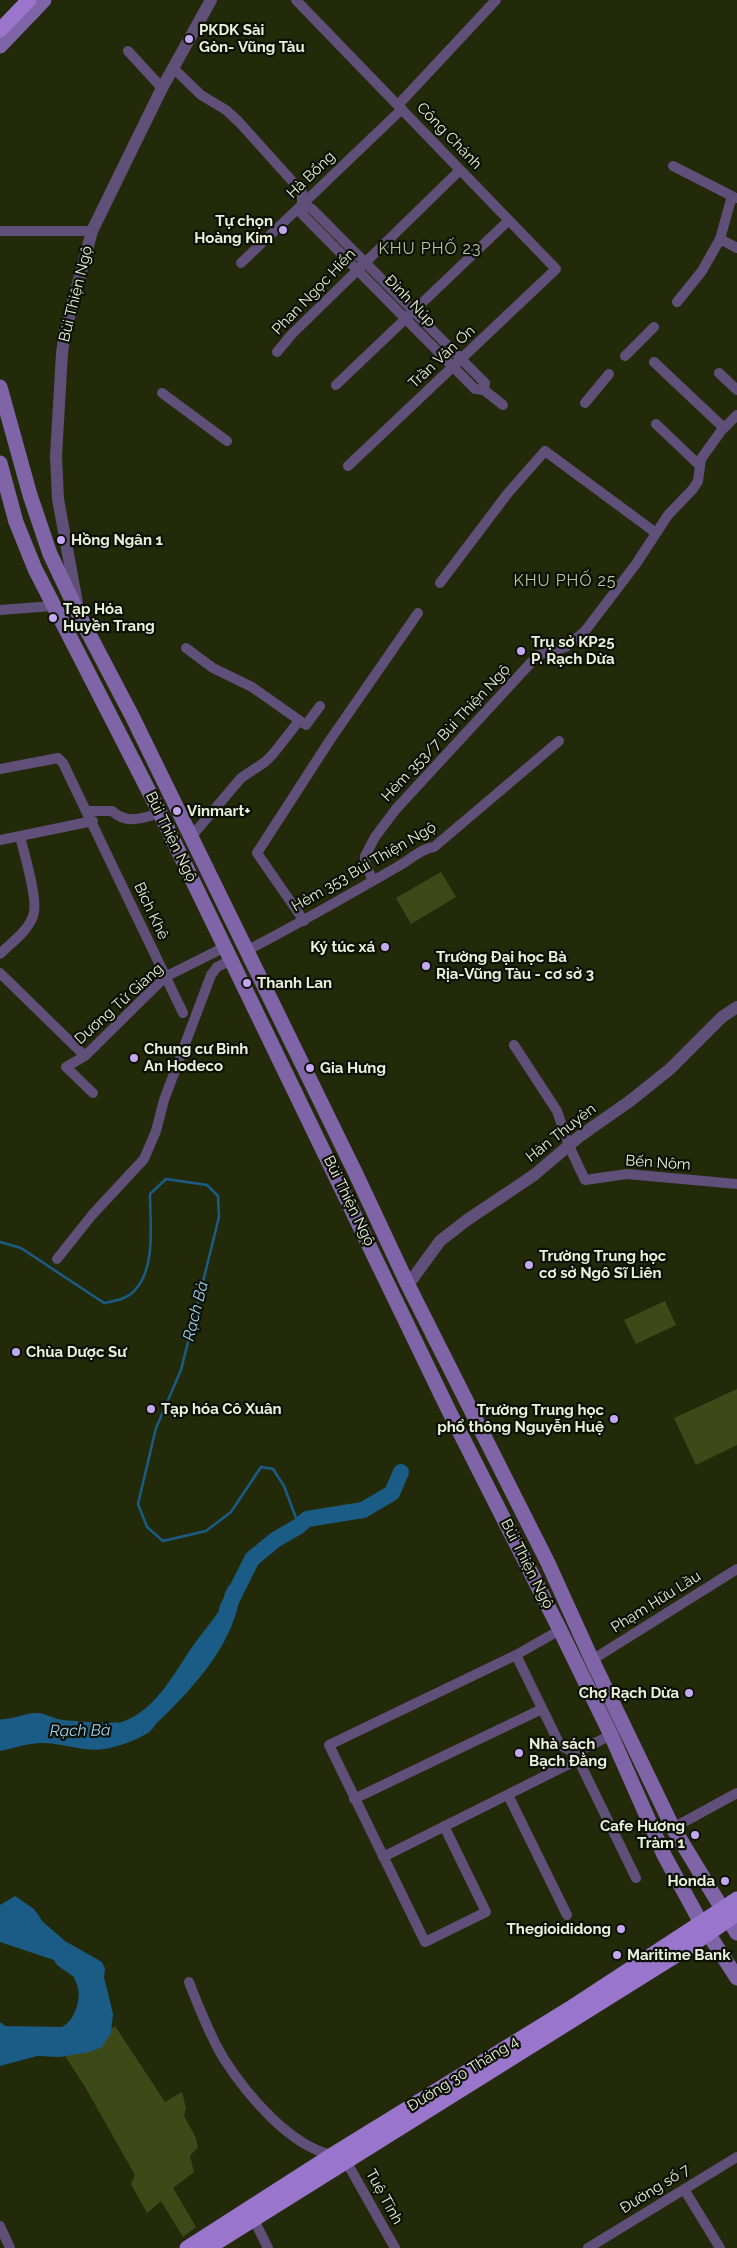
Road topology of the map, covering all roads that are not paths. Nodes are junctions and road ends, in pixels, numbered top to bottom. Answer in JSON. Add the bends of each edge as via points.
{"nodes":[{"id":1,"x":29,"y":0,"type":"edge"},
{"id":2,"x":44,"y":0,"type":"edge"},
{"id":3,"x":211,"y":0,"type":"edge"},
{"id":4,"x":296,"y":0,"type":"edge"},
{"id":5,"x":496,"y":0,"type":"edge"},
{"id":6,"x":0,"y":30,"type":"edge"},
{"id":7,"x":0,"y":46,"type":"edge"},
{"id":8,"x":128,"y":51,"type":"dead end"},
{"id":9,"x":172,"y":68,"type":"junction"},
{"id":10,"x":162,"y":88,"type":"junction"},
{"id":11,"x":400,"y":107,"type":"junction"},
{"id":12,"x":672,"y":166,"type":"dead end"},
{"id":13,"x":460,"y":170,"type":"junction"},
{"id":14,"x":734,"y":197,"type":"edge"},
{"id":15,"x":302,"y":203,"type":"junction"},
{"id":16,"x":509,"y":220,"type":"junction"},
{"id":17,"x":0,"y":231,"type":"edge"},
{"id":18,"x":92,"y":231,"type":"junction"},
{"id":19,"x":720,"y":239,"type":"junction"},
{"id":20,"x":737,"y":248,"type":"edge"},
{"id":21,"x":241,"y":263,"type":"dead end"},
{"id":22,"x":362,"y":265,"type":"junction"},
{"id":23,"x":556,"y":269,"type":"joint"},
{"id":24,"x":677,"y":302,"type":"dead end"},
{"id":25,"x":409,"y":314,"type":"junction"},
{"id":26,"x":654,"y":327,"type":"dead end"},
{"id":27,"x":277,"y":352,"type":"dead end"},
{"id":28,"x":625,"y":356,"type":"dead end"},
{"id":29,"x":461,"y":359,"type":"junction"},
{"id":30,"x":654,"y":362,"type":"dead end"},
{"id":31,"x":453,"y":367,"type":"junction"},
{"id":32,"x":719,"y":373,"type":"dead end"},
{"id":33,"x":609,"y":374,"type":"dead end"},
{"id":34,"x":336,"y":385,"type":"dead end"},
{"id":35,"x":0,"y":387,"type":"edge"},
{"id":36,"x":484,"y":390,"type":"junction"},
{"id":37,"x":737,"y":390,"type":"edge"},
{"id":38,"x":162,"y":393,"type":"dead end"},
{"id":39,"x":585,"y":403,"type":"dead end"},
{"id":40,"x":503,"y":405,"type":"dead end"},
{"id":41,"x":737,"y":415,"type":"edge"},
{"id":42,"x":656,"y":424,"type":"dead end"},
{"id":43,"x":724,"y":428,"type":"junction"},
{"id":44,"x":227,"y":441,"type":"dead end"},
{"id":45,"x":0,"y":463,"type":"edge"},
{"id":46,"x":700,"y":465,"type":"junction"},
{"id":47,"x":348,"y":466,"type":"dead end"},
{"id":48,"x":656,"y":533,"type":"junction"},
{"id":49,"x":440,"y":583,"type":"dead end"},
{"id":50,"x":53,"y":606,"type":"junction"},
{"id":51,"x":0,"y":610,"type":"edge"},
{"id":52,"x":418,"y":613,"type":"dead end"},
{"id":53,"x":79,"y":615,"type":"junction"},
{"id":54,"x":186,"y":648,"type":"dead end"},
{"id":55,"x":320,"y":706,"type":"dead end"},
{"id":56,"x":299,"y":721,"type":"junction"},
{"id":57,"x":559,"y":741,"type":"dead end"},
{"id":58,"x":0,"y":769,"type":"edge"},
{"id":59,"x":88,"y":811,"type":"junction"},
{"id":60,"x":160,"y":813,"type":"junction"},
{"id":61,"x":93,"y":821,"type":"junction"},
{"id":62,"x":20,"y":836,"type":"junction"},
{"id":63,"x":191,"y":837,"type":"junction"},
{"id":64,"x":0,"y":840,"type":"edge"},
{"id":65,"x":373,"y":881,"type":"junction"},
{"id":66,"x":304,"y":921,"type":"junction"},
{"id":67,"x":243,"y":945,"type":"junction"},
{"id":68,"x":0,"y":954,"type":"edge"},
{"id":69,"x":228,"y":954,"type":"junction"},
{"id":70,"x":0,"y":974,"type":"edge"},
{"id":71,"x":165,"y":977,"type":"junction"},
{"id":72,"x":737,"y":1007,"type":"edge"},
{"id":73,"x":183,"y":1013,"type":"dead end"},
{"id":74,"x":514,"y":1045,"type":"dead end"},
{"id":75,"x":85,"y":1056,"type":"junction"},
{"id":76,"x":93,"y":1093,"type":"dead end"},
{"id":77,"x":569,"y":1146,"type":"junction"},
{"id":78,"x":737,"y":1184,"type":"edge"},
{"id":79,"x":389,"y":1244,"type":"junction"},
{"id":80,"x":373,"y":1252,"type":"junction"},
{"id":81,"x":57,"y":1259,"type":"dead end"},
{"id":82,"x":408,"y":1285,"type":"junction"},
{"id":83,"x":497,"y":1462,"type":"junction"},
{"id":84,"x":480,"y":1471,"type":"junction"},
{"id":85,"x":737,"y":1570,"type":"edge"},
{"id":86,"x":560,"y":1630,"type":"junction"},
{"id":87,"x":516,"y":1655,"type":"junction"},
{"id":88,"x":592,"y":1660,"type":"junction"},
{"id":89,"x":542,"y":1709,"type":"junction"},
{"id":90,"x":626,"y":1728,"type":"junction"},
{"id":91,"x":611,"y":1735,"type":"junction"},
{"id":92,"x":577,"y":1756,"type":"junction"},
{"id":93,"x":737,"y":1793,"type":"edge"},
{"id":94,"x":508,"y":1795,"type":"junction"},
{"id":95,"x":354,"y":1799,"type":"junction"},
{"id":96,"x":444,"y":1826,"type":"junction"},
{"id":97,"x":673,"y":1828,"type":"junction"},
{"id":98,"x":383,"y":1857,"type":"junction"},
{"id":99,"x":636,"y":1878,"type":"dead end"},
{"id":100,"x":737,"y":1899,"type":"edge"},
{"id":101,"x":567,"y":1915,"type":"dead end"},
{"id":102,"x":731,"y":1919,"type":"edge"},
{"id":103,"x":704,"y":1927,"type":"junction"},
{"id":104,"x":737,"y":1978,"type":"edge"},
{"id":105,"x":189,"y":1982,"type":"dead end"},
{"id":106,"x":737,"y":2157,"type":"edge"},
{"id":107,"x":332,"y":2160,"type":"junction"},
{"id":108,"x":684,"y":2189,"type":"junction"},
{"id":109,"x":254,"y":2220,"type":"junction"},
{"id":110,"x":234,"y":2224,"type":"junction"},
{"id":111,"x":0,"y":2226,"type":"edge"},
{"id":112,"x":10,"y":2248,"type":"edge"},
{"id":113,"x":187,"y":2248,"type":"edge"},
{"id":114,"x":208,"y":2248,"type":"edge"},
{"id":115,"x":268,"y":2248,"type":"edge"},
{"id":116,"x":395,"y":2248,"type":"edge"},
{"id":117,"x":588,"y":2248,"type":"edge"},
{"id":118,"x":720,"y":2248,"type":"edge"}],
"edges":[{"from":1,"to":6,"type":"main road"},
{"from":2,"to":7,"type":"main road"},
{"from":3,"to":9,"type":"street","name":"Bùi Thiện Ngộ"},
{"from":4,"to":11,"type":"street","name":"Công Chánh"},
{"from":5,"to":11,"type":"street","name":"Hà Bổng"},
{"from":8,"to":10,"type":"street"},
{"from":9,"to":10,"type":"street","name":"Bùi Thiện Ngộ"},
{"from":9,"to":15,"type":"street","name":"Đinh Núp","via":[[201,95],[232,114],[302,192]]},
{"from":10,"to":18,"type":"street","name":"Bùi Thiện Ngộ"},
{"from":11,"to":13,"type":"street","name":"Công Chánh"},
{"from":11,"to":15,"type":"street","name":"Hà Bổng"},
{"from":12,"to":14,"type":"street"},
{"from":13,"to":16,"type":"street","name":"Công Chánh"},
{"from":13,"to":22,"type":"street","name":"Phan Ngọc Hiển"},
{"from":14,"to":19,"type":"street"},
{"from":15,"to":21,"type":"street","name":"Hà Bổng"},
{"from":15,"to":22,"type":"street","name":"Đinh Núp","via":[[302,214]]},
{"from":16,"to":23,"type":"street","name":"Công Chánh"},
{"from":16,"to":25,"type":"street"},
{"from":17,"to":18,"type":"street"},
{"from":18,"to":53,"type":"street","name":"Bùi Thiện Ngộ","via":[[65,332],[56,456],[58,498]]},
{"from":19,"to":20,"type":"street"},
{"from":19,"to":24,"type":"street","via":[[702,271]]},
{"from":22,"to":25,"type":"street","name":"Đinh Núp"},
{"from":22,"to":27,"type":"street","name":"Phan Ngọc Hiển"},
{"from":23,"to":29,"type":"street","name":"Trần Văn Ơn"},
{"from":25,"to":29,"type":"street","name":"Đinh Núp"},
{"from":25,"to":31,"type":"street","name":"Đinh Núp"},
{"from":25,"to":34,"type":"street"},
{"from":26,"to":28,"type":"street"},
{"from":29,"to":31,"type":"street","name":"Trần Văn Ơn"},
{"from":29,"to":36,"type":"street","name":"Đinh Núp","via":[[485,383]]},
{"from":30,"to":43,"type":"street"},
{"from":31,"to":36,"type":"street","name":"Đinh Núp","via":[[475,389]]},
{"from":31,"to":47,"type":"street","name":"Trần Văn Ơn"},
{"from":32,"to":37,"type":"street"},
{"from":33,"to":39,"type":"street"},
{"from":35,"to":53,"type":"main road","name":"Bùi Thiện Ngộ","via":[[50,554]]},
{"from":36,"to":40,"type":"street","name":"Đinh Núp"},
{"from":38,"to":44,"type":"street"},
{"from":41,"to":43,"type":"street","name":"Hẻm 353/7 Bùi Thiện Ngộ"},
{"from":42,"to":46,"type":"street"},
{"from":43,"to":46,"type":"street","name":"Hẻm 353/7 Bùi Thiện Ngộ","via":[[704,453]]},
{"from":45,"to":50,"type":"main road","name":"Bùi Thiện Ngộ","via":[[16,522]]},
{"from":46,"to":48,"type":"street","name":"Hẻm 353/7 Bùi Thiện Ngộ","via":[[698,480]]},
{"from":48,"to":49,"type":"street","via":[[545,451],[508,493]]},
{"from":48,"to":65,"type":"street","name":"Hẻm 353/7 Bùi Thiện Ngộ","via":[[585,631],[566,646],[538,654],[396,808],[365,856]]},
{"from":50,"to":51,"type":"street"},
{"from":50,"to":60,"type":"main road","name":"Bùi Thiện Ngộ"},
{"from":52,"to":66,"type":"street","via":[[257,853]]},
{"from":53,"to":63,"type":"main road","name":"Bùi Thiện Ngộ"},
{"from":54,"to":56,"type":"street","via":[[213,668],[252,687]]},
{"from":55,"to":56,"type":"street","via":[[306,725]]},
{"from":56,"to":63,"type":"street","via":[[266,762],[241,778]]},
{"from":57,"to":65,"type":"street","name":"Hẻm 353 Bùi Thiện Ngộ","via":[[445,838]]},
{"from":58,"to":59,"type":"street","name":"Bích Khê","via":[[58,758]]},
{"from":59,"to":60,"type":"street","via":[[112,811],[117,816],[132,820]]},
{"from":59,"to":61,"type":"street","name":"Bích Khê"},
{"from":60,"to":69,"type":"main road","name":"Bùi Thiện Ngộ"},
{"from":61,"to":62,"type":"street"},
{"from":61,"to":71,"type":"street","name":"Bích Khê"},
{"from":62,"to":64,"type":"street"},
{"from":62,"to":68,"type":"street","via":[[35,904],[33,916],[27,928]]},
{"from":63,"to":67,"type":"main road","name":"Bùi Thiện Ngộ"},
{"from":65,"to":66,"type":"street","name":"Hẻm 353 Bùi Thiện Ngộ"},
{"from":66,"to":67,"type":"street","name":"Hẻm 353 Bùi Thiện Ngộ"},
{"from":67,"to":69,"type":"main road"},
{"from":67,"to":79,"type":"main road","name":"Bùi Thiện Ngộ"},
{"from":69,"to":71,"type":"street","name":"Dương Tử Giang"},
{"from":69,"to":80,"type":"main road","name":"Bùi Thiện Ngộ"},
{"from":69,"to":81,"type":"street","via":[[211,975],[144,1158]]},
{"from":70,"to":75,"type":"street"},
{"from":71,"to":73,"type":"street","name":"Bích Khê"},
{"from":71,"to":75,"type":"street","name":"Dương Tử Giang"},
{"from":72,"to":77,"type":"street","name":"Hàn Thuyên","via":[[722,1017],[670,1069]]},
{"from":74,"to":77,"type":"street","via":[[557,1111]]},
{"from":75,"to":76,"type":"street","name":"Dương Tử Giang","via":[[66,1067]]},
{"from":77,"to":78,"type":"street","name":"Bến Nôm","via":[[585,1180],[628,1174]]},
{"from":77,"to":82,"type":"street","name":"Hàn Thuyên","via":[[440,1242]]},
{"from":79,"to":80,"type":"main road"},
{"from":79,"to":82,"type":"main road","name":"Bùi Thiện Ngộ"},
{"from":80,"to":84,"type":"main road","name":"Bùi Thiện Ngộ"},
{"from":82,"to":83,"type":"main road","name":"Bùi Thiện Ngộ"},
{"from":83,"to":84,"type":"main road"},
{"from":83,"to":88,"type":"main road","name":"Bùi Thiện Ngộ"},
{"from":84,"to":86,"type":"main road","name":"Bùi Thiện Ngộ"},
{"from":85,"to":88,"type":"street","name":"Phạm Hữu Lầu"},
{"from":86,"to":87,"type":"street"},
{"from":86,"to":91,"type":"main road","name":"Bùi Thiện Ngộ"},
{"from":87,"to":89,"type":"street"},
{"from":87,"to":95,"type":"street","via":[[329,1745]]},
{"from":88,"to":90,"type":"main road","name":"Bùi Thiện Ngộ"},
{"from":89,"to":92,"type":"street","via":[[560,1744]]},
{"from":89,"to":95,"type":"street"},
{"from":90,"to":91,"type":"main road"},
{"from":90,"to":97,"type":"main road","name":"Bùi Thiện Ngộ"},
{"from":91,"to":92,"type":"street"},
{"from":91,"to":103,"type":"main road","name":"Bùi Thiện Ngộ","via":[[664,1855]]},
{"from":92,"to":94,"type":"street"},
{"from":92,"to":99,"type":"street"},
{"from":93,"to":97,"type":"street"},
{"from":94,"to":96,"type":"street"},
{"from":94,"to":101,"type":"street"},
{"from":95,"to":98,"type":"street"},
{"from":96,"to":98,"type":"street"},
{"from":96,"to":98,"type":"street","via":[[486,1912],[425,1942]]},
{"from":97,"to":102,"type":"main road","name":"Bùi Thiện Ngộ"},
{"from":100,"to":102,"type":"main road","name":"Đường 30 Tháng 4"},
{"from":102,"to":103,"type":"main road","name":"Đường 30 Tháng 4"},
{"from":103,"to":104,"type":"main road","name":"Bùi Thiện Ngộ"},
{"from":103,"to":107,"type":"main road","name":"Đường 30 Tháng 4","via":[[547,2029]]},
{"from":105,"to":107,"type":"street","via":[[224,2059],[251,2094],[290,2135]]},
{"from":106,"to":108,"type":"street","name":"Đường số 7"},
{"from":107,"to":109,"type":"main road","name":"Đường 30 Tháng 4"},
{"from":107,"to":110,"type":"main road","name":"Đường 30 Tháng 4"},
{"from":107,"to":116,"type":"street","name":"Tuệ Tĩnh"},
{"from":108,"to":117,"type":"street","name":"Đường số 7"},
{"from":108,"to":118,"type":"street"},
{"from":109,"to":110,"type":"main road","name":"Đường 30 Tháng 4"},
{"from":109,"to":115,"type":"street"},
{"from":110,"to":113,"type":"main road","name":"Đường 30 Tháng 4"},
{"from":110,"to":114,"type":"main road","name":"Đường 30 Tháng 4"},
{"from":111,"to":112,"type":"street"}]}
